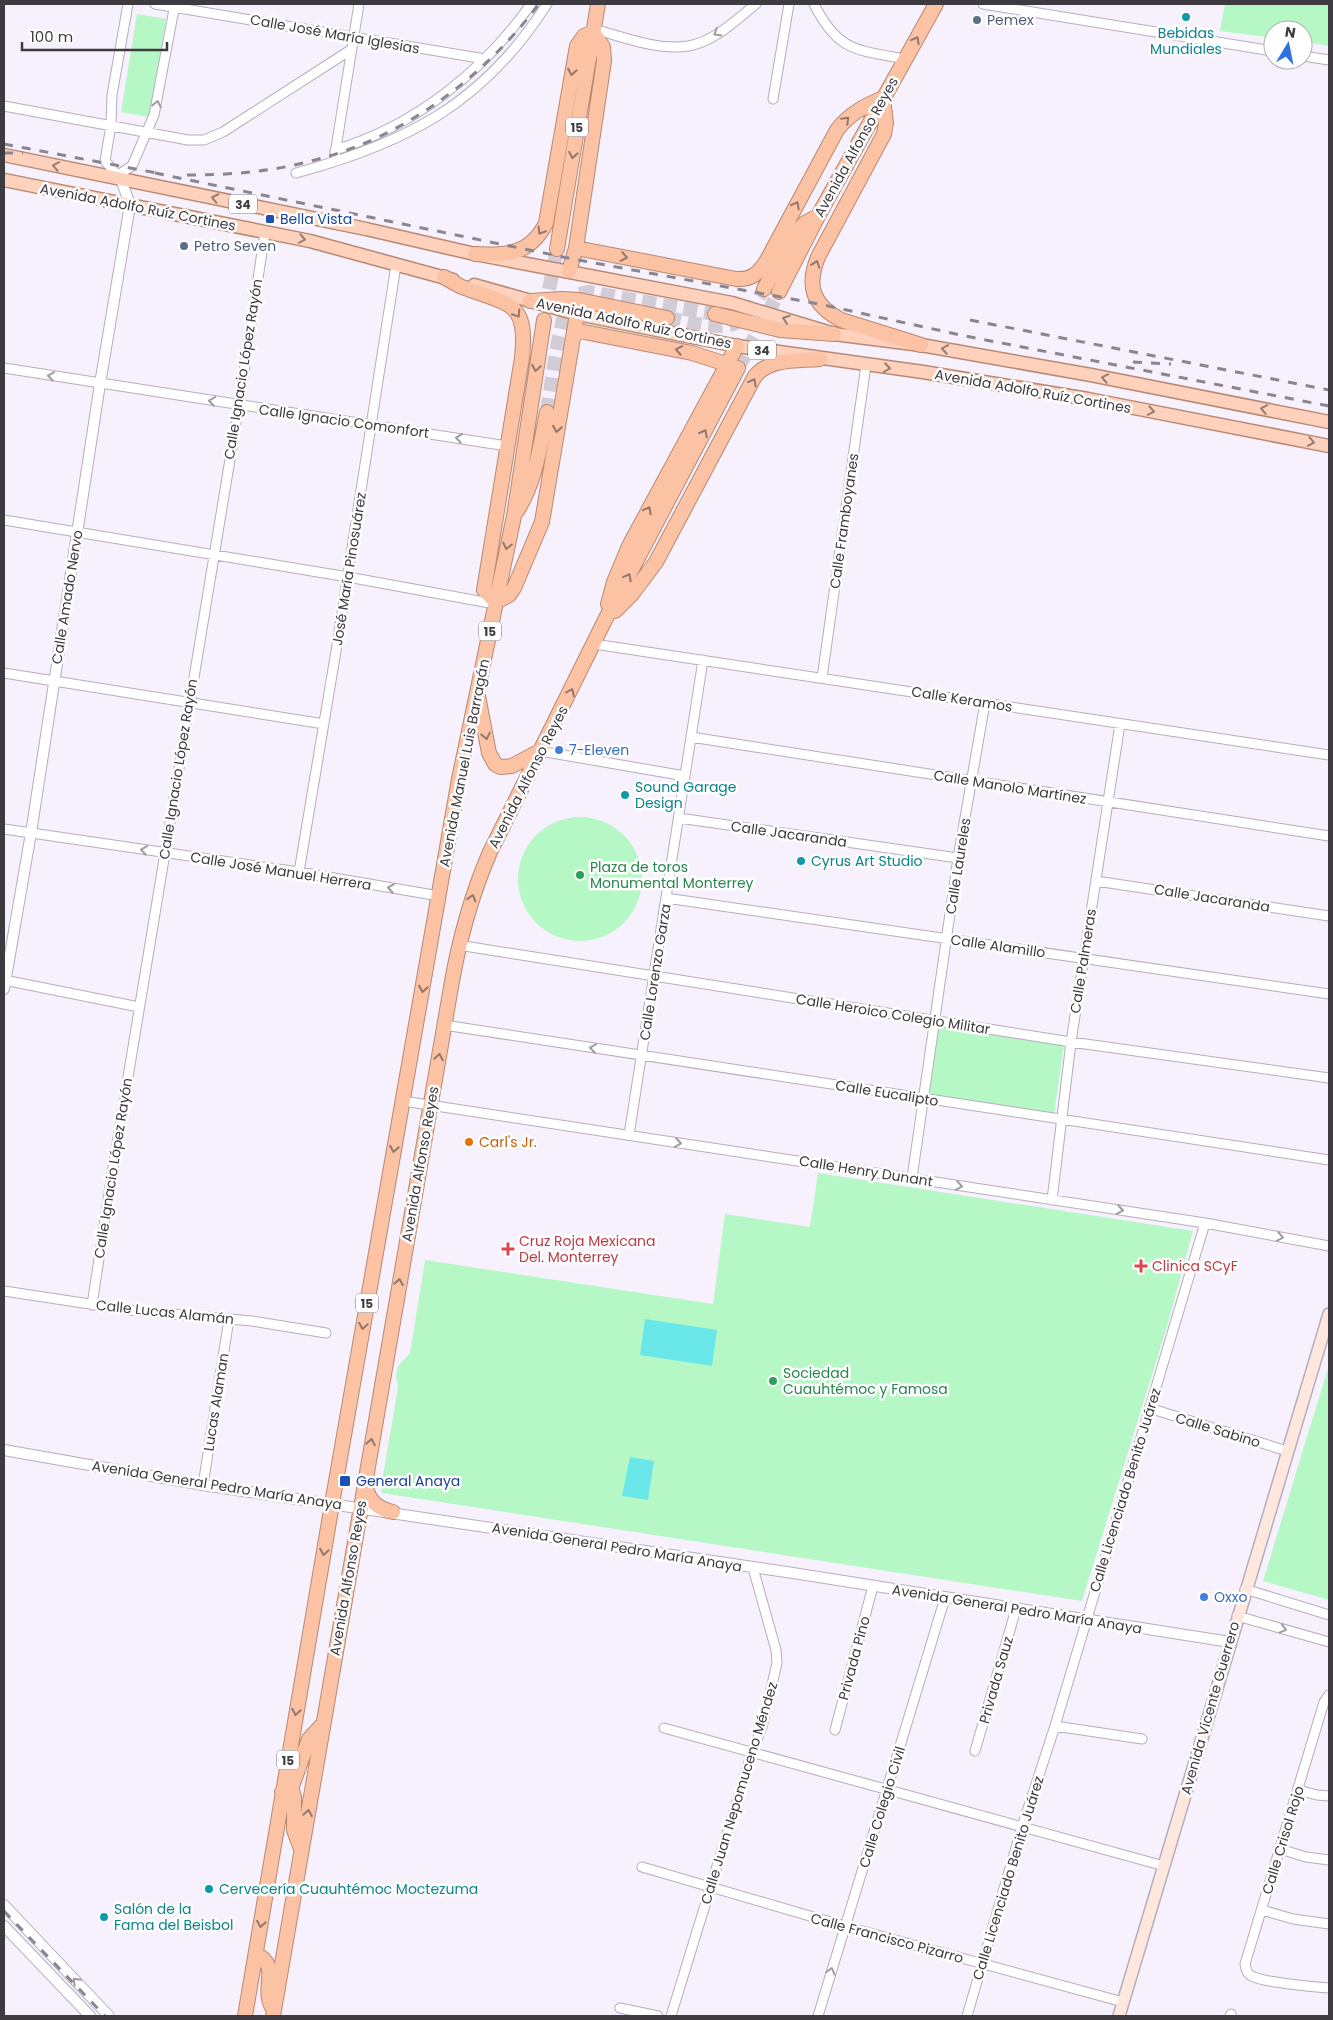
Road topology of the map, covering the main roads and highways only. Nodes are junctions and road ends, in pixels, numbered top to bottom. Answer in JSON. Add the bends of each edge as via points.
{"nodes":[{"id":1,"x":598,"y":4,"type":"edge"},
{"id":2,"x":936,"y":4,"type":"edge"},
{"id":3,"x":594,"y":31,"type":"junction"},
{"id":4,"x":883,"y":98,"type":"junction"},
{"id":5,"x":4,"y":155,"type":"edge"},
{"id":6,"x":4,"y":180,"type":"edge"},
{"id":7,"x":818,"y":216,"type":"junction"},
{"id":8,"x":576,"y":248,"type":"junction"},
{"id":9,"x":556,"y":249,"type":"tunnel mouth"},
{"id":10,"x":475,"y":254,"type":"junction"},
{"id":11,"x":569,"y":271,"type":"junction"},
{"id":12,"x":444,"y":277,"type":"junction"},
{"id":13,"x":764,"y":289,"type":"tunnel mouth"},
{"id":14,"x":779,"y":292,"type":"tunnel mouth"},
{"id":15,"x":530,"y":301,"type":"junction"},
{"id":16,"x":577,"y":314,"type":"junction"},
{"id":17,"x":715,"y":314,"type":"tunnel mouth"},
{"id":18,"x":667,"y":318,"type":"tunnel mouth"},
{"id":19,"x":544,"y":320,"type":"tunnel mouth"},
{"id":20,"x":574,"y":330,"type":"junction"},
{"id":21,"x":834,"y":334,"type":"junction"},
{"id":22,"x":921,"y":345,"type":"junction"},
{"id":23,"x":736,"y":346,"type":"junction"},
{"id":24,"x":820,"y":359,"type":"junction"},
{"id":25,"x":732,"y":366,"type":"junction"},
{"id":26,"x":547,"y":412,"type":"tunnel mouth"},
{"id":27,"x":1329,"y":422,"type":"edge"},
{"id":28,"x":1329,"y":446,"type":"edge"},
{"id":29,"x":514,"y":516,"type":"junction"},
{"id":30,"x":495,"y":603,"type":"junction"},
{"id":31,"x":606,"y":620,"type":"junction"},
{"id":32,"x":477,"y":688,"type":"junction"},
{"id":33,"x":540,"y":751,"type":"junction"},
{"id":34,"x":431,"y":941,"type":"joint"},
{"id":35,"x":1329,"y":1314,"type":"edge"},
{"id":36,"x":365,"y":1472,"type":"junction"},
{"id":37,"x":393,"y":1512,"type":"road end"},
{"id":38,"x":323,"y":1724,"type":"junction"},
{"id":39,"x":286,"y":1785,"type":"junction"},
{"id":40,"x":302,"y":1850,"type":"junction"},
{"id":41,"x":256,"y":1954,"type":"junction"},
{"id":42,"x":273,"y":2013,"type":"edge"},
{"id":43,"x":245,"y":2016,"type":"edge"},
{"id":44,"x":1119,"y":2016,"type":"edge"}],
"edges":[{"from":1,"to":3,"type":"highway","number":"15"},
{"from":4,"to":2,"type":"highway","name":"Avenida Alfonso Reyes","one_way":true},
{"from":3,"to":8,"type":"highway","via":[[603,47],[604,62]]},
{"from":3,"to":9,"type":"highway","number":"15","one_way":true},
{"from":3,"to":10,"type":"highway","one_way":true,"via":[[584,36],[577,46],[543,229],[518,251]]},
{"from":4,"to":7,"type":"highway","name":"Avenida Alfonso Reyes"},
{"from":8,"to":4,"type":"highway","one_way":true,"via":[[736,278],[751,278],[766,262],[837,130],[857,110]]},
{"from":22,"to":4,"type":"highway","one_way":true,"via":[[830,314],[818,302],[812,285],[818,257],[884,134]]},
{"from":10,"to":5,"type":"main road","name":"Avenida Adolfo Ruíz Cortines","number":"34","one_way":true},
{"from":6,"to":12,"type":"main road","name":"Avenida Adolfo Ruíz Cortines","number":"34","one_way":true,"via":[[310,241]]},
{"from":7,"to":13,"type":"highway","via":[[798,230]]},
{"from":7,"to":14,"type":"highway","name":"Avenida Alfonso Reyes"},
{"from":8,"to":11,"type":"highway"},
{"from":10,"to":11,"type":"main road","name":"Avenida Adolfo Ruíz Cortines","number":"34"},
{"from":21,"to":11,"type":"main road","name":"Avenida Adolfo Ruíz Cortines","number":"34","one_way":true,"via":[[732,303]]},
{"from":12,"to":15,"type":"main road","name":"Avenida Adolfo Ruíz Cortines","number":"34"},
{"from":12,"to":30,"type":"highway","one_way":true,"via":[[463,288],[509,304],[520,316],[524,342],[484,590]]},
{"from":15,"to":16,"type":"main road","name":"Avenida Adolfo Ruíz Cortines","number":"34"},
{"from":15,"to":18,"type":"highway","via":[[579,300]]},
{"from":16,"to":20,"type":"highway"},
{"from":16,"to":23,"type":"main road","name":"Avenida Adolfo Ruíz Cortines","number":"34"},
{"from":17,"to":21,"type":"highway","via":[[780,330]]},
{"from":19,"to":29,"type":"highway","name":"Avenida Manuel Luis Barragán","number":"15","one_way":true},
{"from":25,"to":20,"type":"highway","one_way":true,"via":[[692,353]]},
{"from":20,"to":30,"type":"highway","one_way":true,"via":[[542,522],[514,588]]},
{"from":21,"to":22,"type":"main road","name":"Avenida Adolfo Ruíz Cortines","number":"34"},
{"from":27,"to":22,"type":"main road","name":"Avenida Adolfo Ruíz Cortines","number":"34","one_way":true},
{"from":23,"to":24,"type":"main road","name":"Avenida Adolfo Ruíz Cortines","number":"34"},
{"from":23,"to":25,"type":"highway"},
{"from":24,"to":28,"type":"main road","name":"Avenida Adolfo Ruíz Cortines","number":"34","one_way":true,"via":[[1088,399]]},
{"from":31,"to":24,"type":"highway","one_way":true,"via":[[632,594],[656,562],[755,376],[772,364]]},
{"from":31,"to":25,"type":"highway","one_way":true,"via":[[614,582],[629,546]]},
{"from":26,"to":29,"type":"highway","via":[[533,479]]},
{"from":29,"to":30,"type":"highway","name":"Avenida Manuel Luis Barragán","number":"15","one_way":true},
{"from":30,"to":32,"type":"highway","name":"Avenida Manuel Luis Barragán","number":"15"},
{"from":33,"to":31,"type":"highway","name":"Avenida Alfonso Reyes","number":"15","one_way":true},
{"from":32,"to":33,"type":"highway","one_way":true,"via":[[489,753],[495,764],[512,766]]},
{"from":32,"to":34,"type":"highway","name":"Avenida Manuel Luis Barragán","number":"15"},
{"from":36,"to":33,"type":"highway","name":"Avenida Alfonso Reyes","number":"15","one_way":true,"via":[[458,945],[475,887]]},
{"from":34,"to":39,"type":"highway","name":"Avenida Alfonso Reyes","number":"15","one_way":true},
{"from":35,"to":44,"type":"main road","name":"Avenida Vicente Guerrero"},
{"from":36,"to":37,"type":"highway","via":[[365,1485],[371,1499],[383,1509]]},
{"from":36,"to":38,"type":"highway","name":"Avenida Alfonso Reyes","number":"15"},
{"from":38,"to":39,"type":"highway","via":[[308,1739]]},
{"from":40,"to":38,"type":"highway","name":"Avenida Alfonso Reyes","number":"15","one_way":true},
{"from":39,"to":40,"type":"highway","via":[[294,1797],[294,1830]]},
{"from":39,"to":41,"type":"highway","name":"Avenida Alfonso Reyes","number":"15","one_way":true},
{"from":40,"to":42,"type":"highway","name":"Avenida Alfonso Reyes","number":"15"},
{"from":41,"to":42,"type":"highway","via":[[269,1966],[267,1994]]},
{"from":41,"to":43,"type":"highway","name":"Avenida Alfonso Reyes","number":"15"}]}
